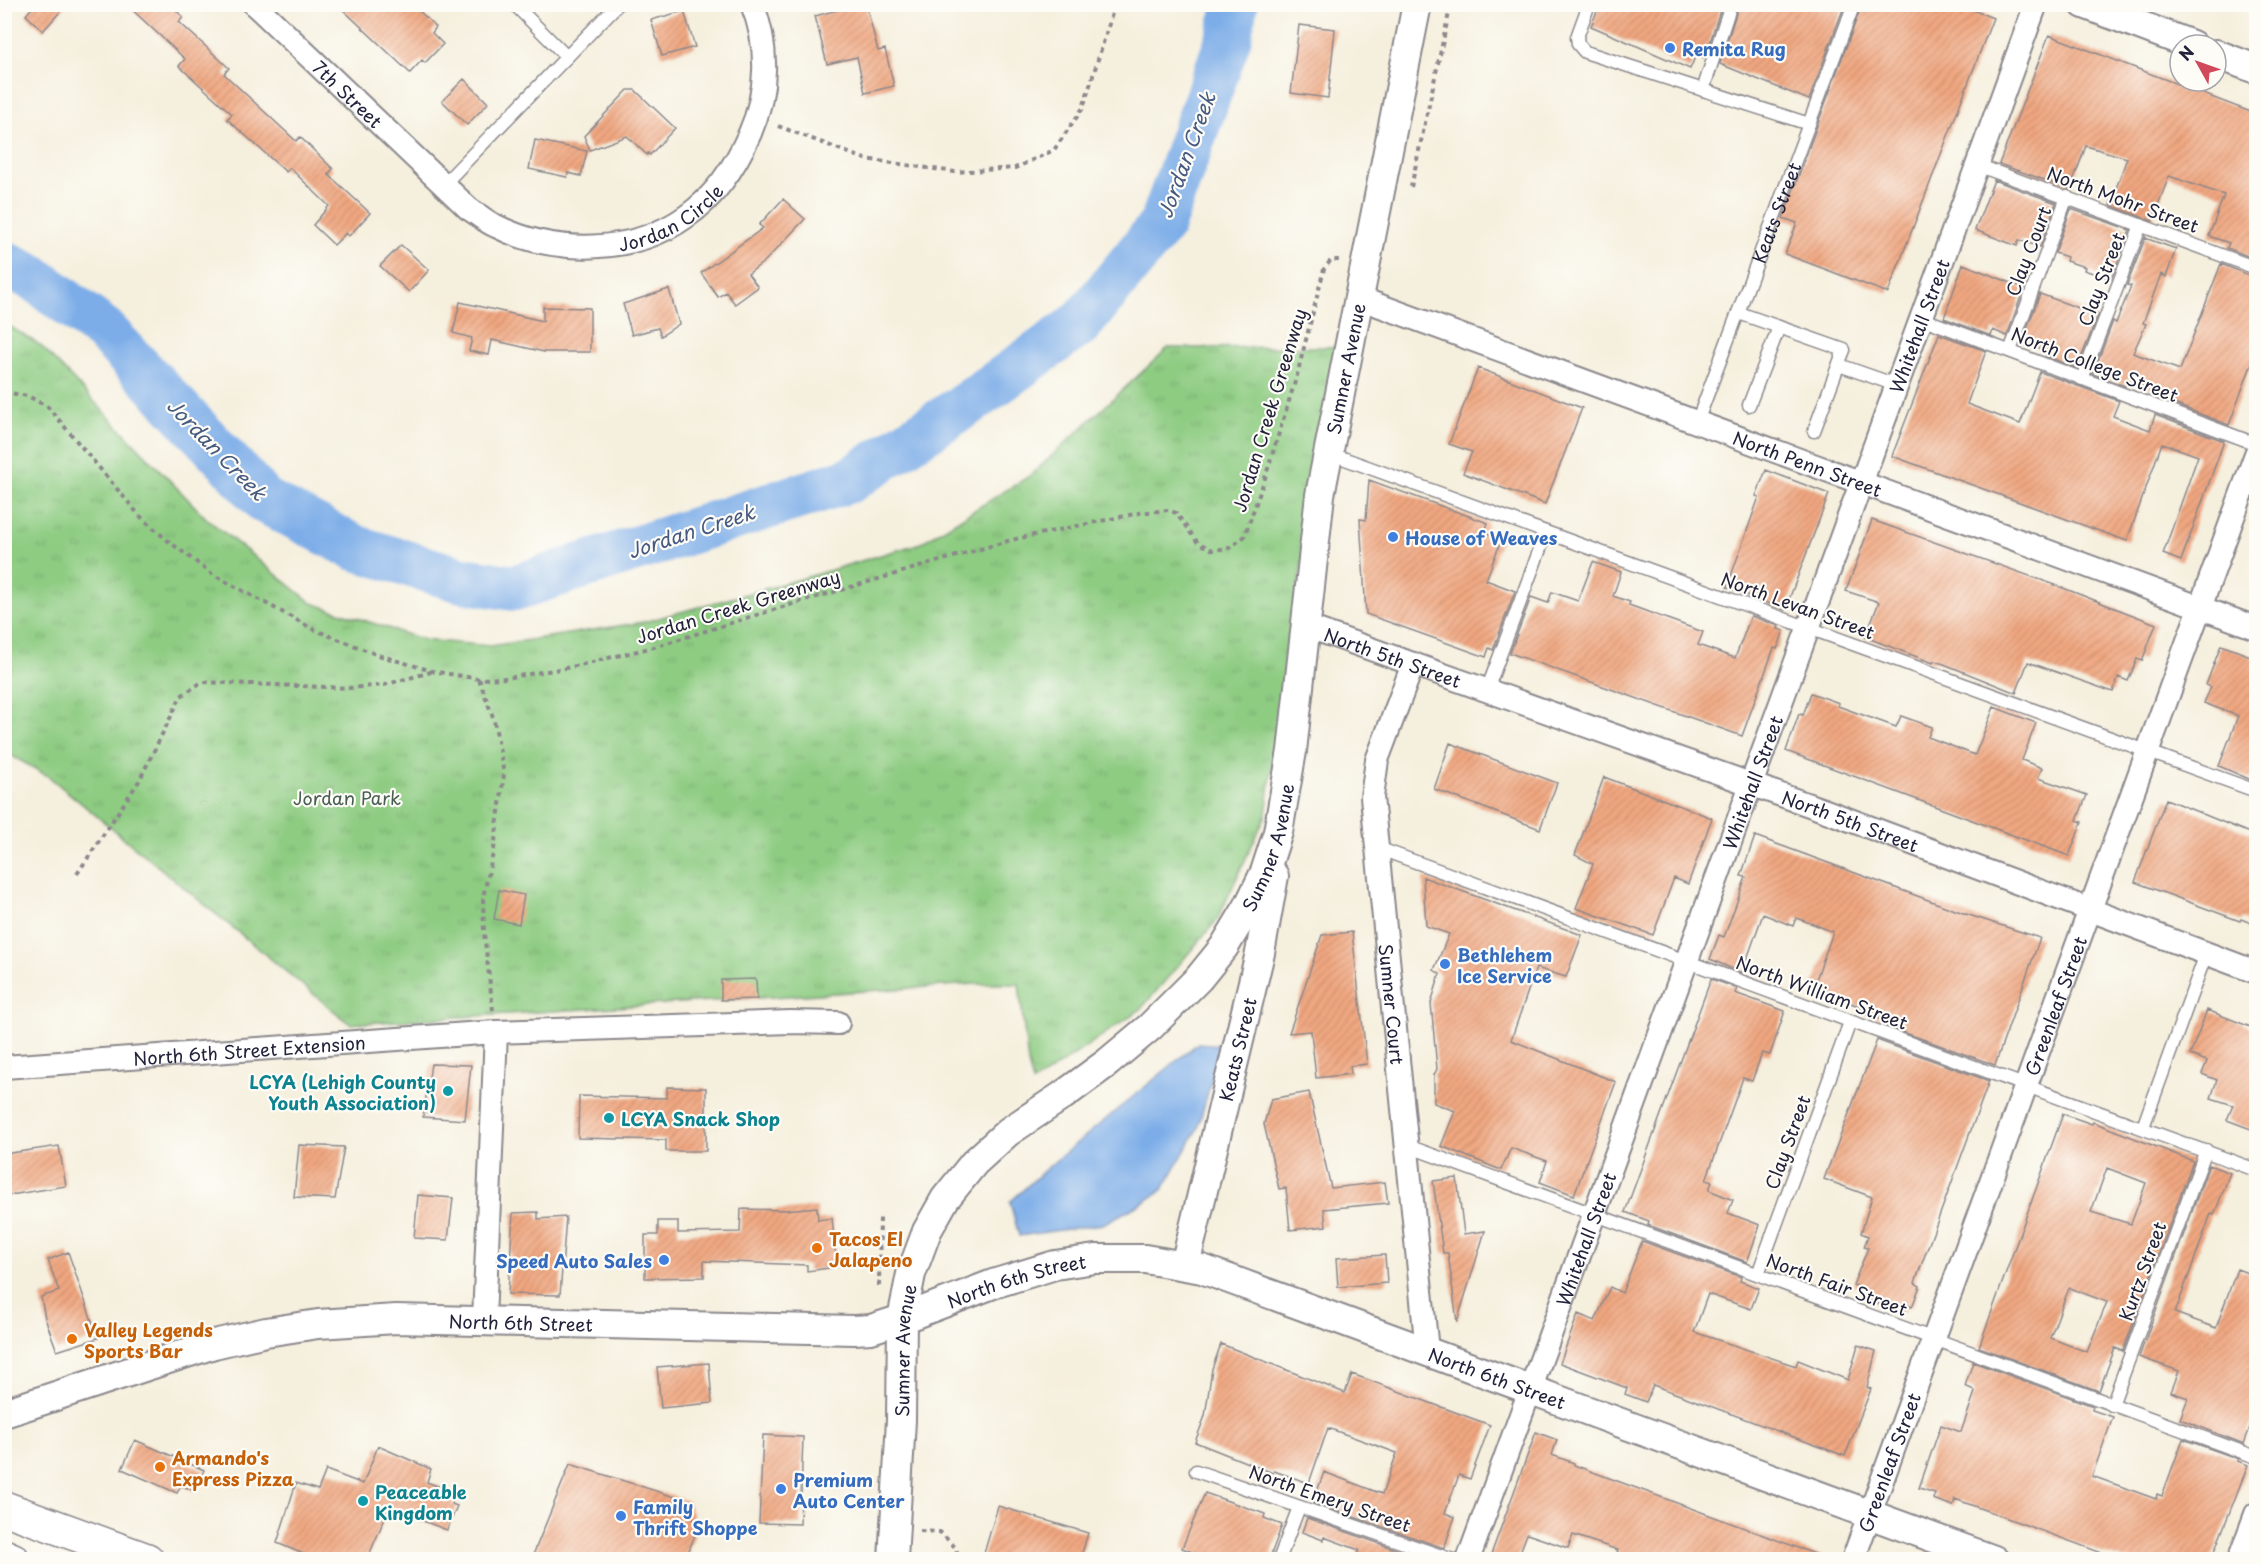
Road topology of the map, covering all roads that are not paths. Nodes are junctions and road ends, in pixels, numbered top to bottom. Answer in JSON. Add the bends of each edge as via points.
{"nodes":[{"id":1,"x":254,"y":4,"type":"edge"},
{"id":2,"x":514,"y":4,"type":"edge"},
{"id":3,"x":618,"y":4,"type":"edge"},
{"id":4,"x":752,"y":4,"type":"edge"},
{"id":5,"x":1417,"y":4,"type":"edge"},
{"id":6,"x":1589,"y":4,"type":"edge"},
{"id":7,"x":1731,"y":4,"type":"edge"},
{"id":8,"x":1854,"y":4,"type":"edge"},
{"id":9,"x":2036,"y":4,"type":"edge"},
{"id":10,"x":2084,"y":4,"type":"edge"},
{"id":11,"x":2168,"y":36,"type":"edge"},
{"id":12,"x":567,"y":57,"type":"junction"},
{"id":13,"x":2228,"y":58,"type":"edge"},
{"id":14,"x":2256,"y":69,"type":"edge"},
{"id":15,"x":1703,"y":90,"type":"junction"},
{"id":16,"x":1809,"y":124,"type":"junction"},
{"id":17,"x":1977,"y":165,"type":"junction"},
{"id":18,"x":443,"y":185,"type":"junction"},
{"id":19,"x":2067,"y":197,"type":"junction"},
{"id":20,"x":2141,"y":225,"type":"junction"},
{"id":21,"x":2256,"y":268,"type":"edge"},
{"id":22,"x":1359,"y":298,"type":"junction"},
{"id":23,"x":1739,"y":313,"type":"junction"},
{"id":24,"x":1921,"y":318,"type":"junction"},
{"id":25,"x":1779,"y":327,"type":"junction"},
{"id":26,"x":2010,"y":351,"type":"junction"},
{"id":27,"x":1839,"y":365,"type":"junction"},
{"id":28,"x":2082,"y":379,"type":"junction"},
{"id":29,"x":1896,"y":385,"type":"junction"},
{"id":30,"x":1749,"y":405,"type":"dead end"},
{"id":31,"x":1697,"y":422,"type":"junction"},
{"id":32,"x":1814,"y":431,"type":"dead end"},
{"id":33,"x":2256,"y":444,"type":"edge"},
{"id":34,"x":1329,"y":453,"type":"junction"},
{"id":35,"x":2256,"y":454,"type":"edge"},
{"id":36,"x":1861,"y":482,"type":"junction"},
{"id":37,"x":1546,"y":532,"type":"junction"},
{"id":38,"x":2199,"y":607,"type":"junction"},
{"id":39,"x":1306,"y":626,"type":"junction"},
{"id":40,"x":1808,"y":628,"type":"junction"},
{"id":41,"x":2256,"y":628,"type":"edge"},
{"id":42,"x":1413,"y":664,"type":"junction"},
{"id":43,"x":1487,"y":690,"type":"junction"},
{"id":44,"x":2147,"y":750,"type":"junction"},
{"id":45,"x":1751,"y":784,"type":"junction"},
{"id":46,"x":2256,"y":790,"type":"edge"},
{"id":47,"x":1278,"y":832,"type":"junction"},
{"id":48,"x":1375,"y":847,"type":"junction"},
{"id":49,"x":2089,"y":911,"type":"junction"},
{"id":50,"x":2206,"y":954,"type":"junction"},
{"id":51,"x":1686,"y":961,"type":"junction"},
{"id":52,"x":2256,"y":972,"type":"edge"},
{"id":53,"x":1850,"y":1022,"type":"junction"},
{"id":54,"x":838,"y":1023,"type":"dead end"},
{"id":55,"x":496,"y":1032,"type":"junction"},
{"id":56,"x":4,"y":1067,"type":"edge"},
{"id":57,"x":2026,"y":1086,"type":"junction"},
{"id":58,"x":2143,"y":1128,"type":"junction"},
{"id":59,"x":1406,"y":1145,"type":"junction"},
{"id":60,"x":2206,"y":1150,"type":"junction"},
{"id":61,"x":2256,"y":1170,"type":"edge"},
{"id":62,"x":1593,"y":1215,"type":"junction"},
{"id":63,"x":1185,"y":1265,"type":"junction"},
{"id":64,"x":1758,"y":1274,"type":"junction"},
{"id":65,"x":902,"y":1319,"type":"junction"},
{"id":66,"x":484,"y":1320,"type":"junction"},
{"id":67,"x":1934,"y":1338,"type":"junction"},
{"id":68,"x":1427,"y":1351,"type":"junction"},
{"id":69,"x":1530,"y":1389,"type":"junction"},
{"id":70,"x":2112,"y":1405,"type":"junction"},
{"id":71,"x":4,"y":1413,"type":"edge"},
{"id":72,"x":2256,"y":1457,"type":"edge"},
{"id":73,"x":1196,"y":1471,"type":"dead end"},
{"id":74,"x":1299,"y":1507,"type":"junction"},
{"id":75,"x":4,"y":1508,"type":"edge"},
{"id":76,"x":1869,"y":1514,"type":"junction"},
{"id":77,"x":2256,"y":1515,"type":"edge"},
{"id":78,"x":894,"y":1551,"type":"edge"},
{"id":79,"x":4,"y":1556,"type":"edge"},
{"id":80,"x":13,"y":1560,"type":"edge"},
{"id":81,"x":147,"y":1560,"type":"edge"},
{"id":82,"x":1279,"y":1560,"type":"edge"},
{"id":83,"x":1453,"y":1560,"type":"edge"},
{"id":84,"x":1468,"y":1560,"type":"edge"},
{"id":85,"x":1853,"y":1560,"type":"edge"},
{"id":86,"x":1994,"y":1560,"type":"edge"},
{"id":87,"x":2239,"y":1560,"type":"edge"}],
"edges":[{"from":1,"to":18,"type":"street","name":"7th Street"},
{"from":2,"to":12,"type":"lane"},
{"from":3,"to":12,"type":"lane"},
{"from":4,"to":18,"type":"street","name":"Jordan Circle","via":[[764,48],[764,81],[756,119],[740,156],[713,193],[687,216],[657,233],[626,243],[593,247],[558,245],[494,226]]},
{"from":5,"to":22,"type":"street","name":"Sumner Avenue"},
{"from":6,"to":15,"type":"lane","via":[[1577,37],[1585,52]]},
{"from":7,"to":15,"type":"lane"},
{"from":8,"to":16,"type":"lane","name":"Keats Street"},
{"from":9,"to":17,"type":"street","name":"Whitehall Street"},
{"from":10,"to":11,"type":"street"},
{"from":12,"to":18,"type":"lane"},
{"from":13,"to":14,"type":"street"},
{"from":15,"to":16,"type":"lane"},
{"from":16,"to":23,"type":"lane","name":"Keats Street"},
{"from":17,"to":19,"type":"lane","name":"North Mohr Street"},
{"from":17,"to":24,"type":"street","name":"Whitehall Street"},
{"from":19,"to":20,"type":"lane","name":"North Mohr Street"},
{"from":19,"to":26,"type":"lane","name":"Clay Court"},
{"from":20,"to":21,"type":"lane","name":"North Mohr Street"},
{"from":20,"to":28,"type":"lane","name":"Clay Street"},
{"from":22,"to":31,"type":"street","name":"North Penn Street"},
{"from":22,"to":34,"type":"street","name":"Sumner Avenue"},
{"from":23,"to":25,"type":"lane"},
{"from":23,"to":31,"type":"lane","name":"Keats Street"},
{"from":24,"to":26,"type":"lane","name":"North College Street"},
{"from":24,"to":29,"type":"street","name":"Whitehall Street"},
{"from":25,"to":27,"type":"lane","via":[[1844,350]]},
{"from":25,"to":30,"type":"lane"},
{"from":26,"to":28,"type":"lane","name":"North College Street"},
{"from":27,"to":29,"type":"lane"},
{"from":27,"to":32,"type":"lane"},
{"from":28,"to":33,"type":"lane","name":"North College Street"},
{"from":29,"to":36,"type":"street","name":"Whitehall Street"},
{"from":31,"to":36,"type":"street","name":"North Penn Street"},
{"from":34,"to":37,"type":"lane","name":"North Levan Street"},
{"from":34,"to":39,"type":"street","name":"Sumner Avenue","via":[[1320,495]]},
{"from":35,"to":38,"type":"street","name":"Greenleaf Street"},
{"from":36,"to":38,"type":"street","name":"North Penn Street"},
{"from":36,"to":40,"type":"street","name":"Whitehall Street"},
{"from":37,"to":40,"type":"lane","name":"North Levan Street"},
{"from":37,"to":43,"type":"lane"},
{"from":38,"to":41,"type":"street","name":"North Penn Street"},
{"from":38,"to":44,"type":"street","name":"Greenleaf Street"},
{"from":39,"to":42,"type":"street","name":"North 5th Street"},
{"from":39,"to":47,"type":"street","name":"Sumner Avenue"},
{"from":40,"to":44,"type":"lane","name":"North Levan Street"},
{"from":40,"to":45,"type":"street","name":"Whitehall Street"},
{"from":42,"to":43,"type":"street","name":"North 5th Street"},
{"from":42,"to":48,"type":"street","name":"Sumner Court","via":[[1377,760],[1372,797]]},
{"from":43,"to":45,"type":"street","name":"North 5th Street"},
{"from":44,"to":46,"type":"lane","name":"North Levan Street"},
{"from":44,"to":49,"type":"street","name":"Greenleaf Street"},
{"from":45,"to":49,"type":"street","name":"North 5th Street"},
{"from":45,"to":51,"type":"street","name":"Whitehall Street"},
{"from":47,"to":63,"type":"street","name":"Keats Street","via":[[1274,880],[1260,953]]},
{"from":47,"to":65,"type":"street","name":"Sumner Avenue","via":[[1248,907],[1199,978],[1107,1063],[1008,1132],[974,1163],[945,1199],[927,1231],[911,1274]]},
{"from":48,"to":51,"type":"lane","name":"North William Street"},
{"from":48,"to":59,"type":"street","name":"Sumner Court"},
{"from":49,"to":50,"type":"street","name":"North 5th Street"},
{"from":49,"to":57,"type":"street","name":"Greenleaf Street"},
{"from":50,"to":52,"type":"street","name":"North 5th Street"},
{"from":50,"to":58,"type":"lane"},
{"from":51,"to":53,"type":"lane","name":"North William Street"},
{"from":51,"to":62,"type":"street","name":"Whitehall Street"},
{"from":53,"to":57,"type":"lane","name":"North William Street"},
{"from":53,"to":64,"type":"lane","name":"Clay Street"},
{"from":54,"to":55,"type":"street","name":"North 6th Street Extension"},
{"from":55,"to":56,"type":"street","name":"North 6th Street Extension"},
{"from":55,"to":66,"type":"street"},
{"from":57,"to":58,"type":"lane","name":"North William Street"},
{"from":57,"to":67,"type":"street","name":"Greenleaf Street"},
{"from":58,"to":60,"type":"lane","name":"North William Street"},
{"from":59,"to":62,"type":"lane","name":"North Fair Street"},
{"from":59,"to":68,"type":"street","name":"Sumner Court"},
{"from":60,"to":61,"type":"lane","name":"North William Street"},
{"from":60,"to":70,"type":"lane","name":"Kurtz Street"},
{"from":62,"to":64,"type":"lane","name":"North Fair Street"},
{"from":62,"to":69,"type":"street","name":"Whitehall Street"},
{"from":63,"to":65,"type":"street","name":"North 6th Street","via":[[1145,1259],[1095,1259],[1055,1265]]},
{"from":63,"to":68,"type":"street","name":"North 6th Street"},
{"from":64,"to":67,"type":"lane","name":"North Fair Street"},
{"from":65,"to":66,"type":"street","name":"North 6th Street","via":[[854,1330]]},
{"from":65,"to":78,"type":"street","name":"Sumner Avenue"},
{"from":66,"to":71,"type":"street","name":"North 6th Street","via":[[396,1319],[266,1332],[164,1359]]},
{"from":67,"to":70,"type":"lane","name":"North Fair Street"},
{"from":67,"to":76,"type":"street","name":"Greenleaf Street"},
{"from":68,"to":69,"type":"street","name":"North 6th Street"},
{"from":69,"to":76,"type":"street","name":"North 6th Street"},
{"from":69,"to":84,"type":"street","name":"Whitehall Street"},
{"from":70,"to":72,"type":"lane","name":"North Fair Street"},
{"from":73,"to":74,"type":"lane","name":"North Emery Street"},
{"from":74,"to":82,"type":"lane"},
{"from":74,"to":83,"type":"lane","name":"North Emery Street"},
{"from":75,"to":81,"type":"main road"},
{"from":76,"to":85,"type":"street","name":"Greenleaf Street"},
{"from":76,"to":86,"type":"street","name":"North 6th Street"},
{"from":77,"to":87,"type":"street"},
{"from":79,"to":80,"type":"main road"}]}
